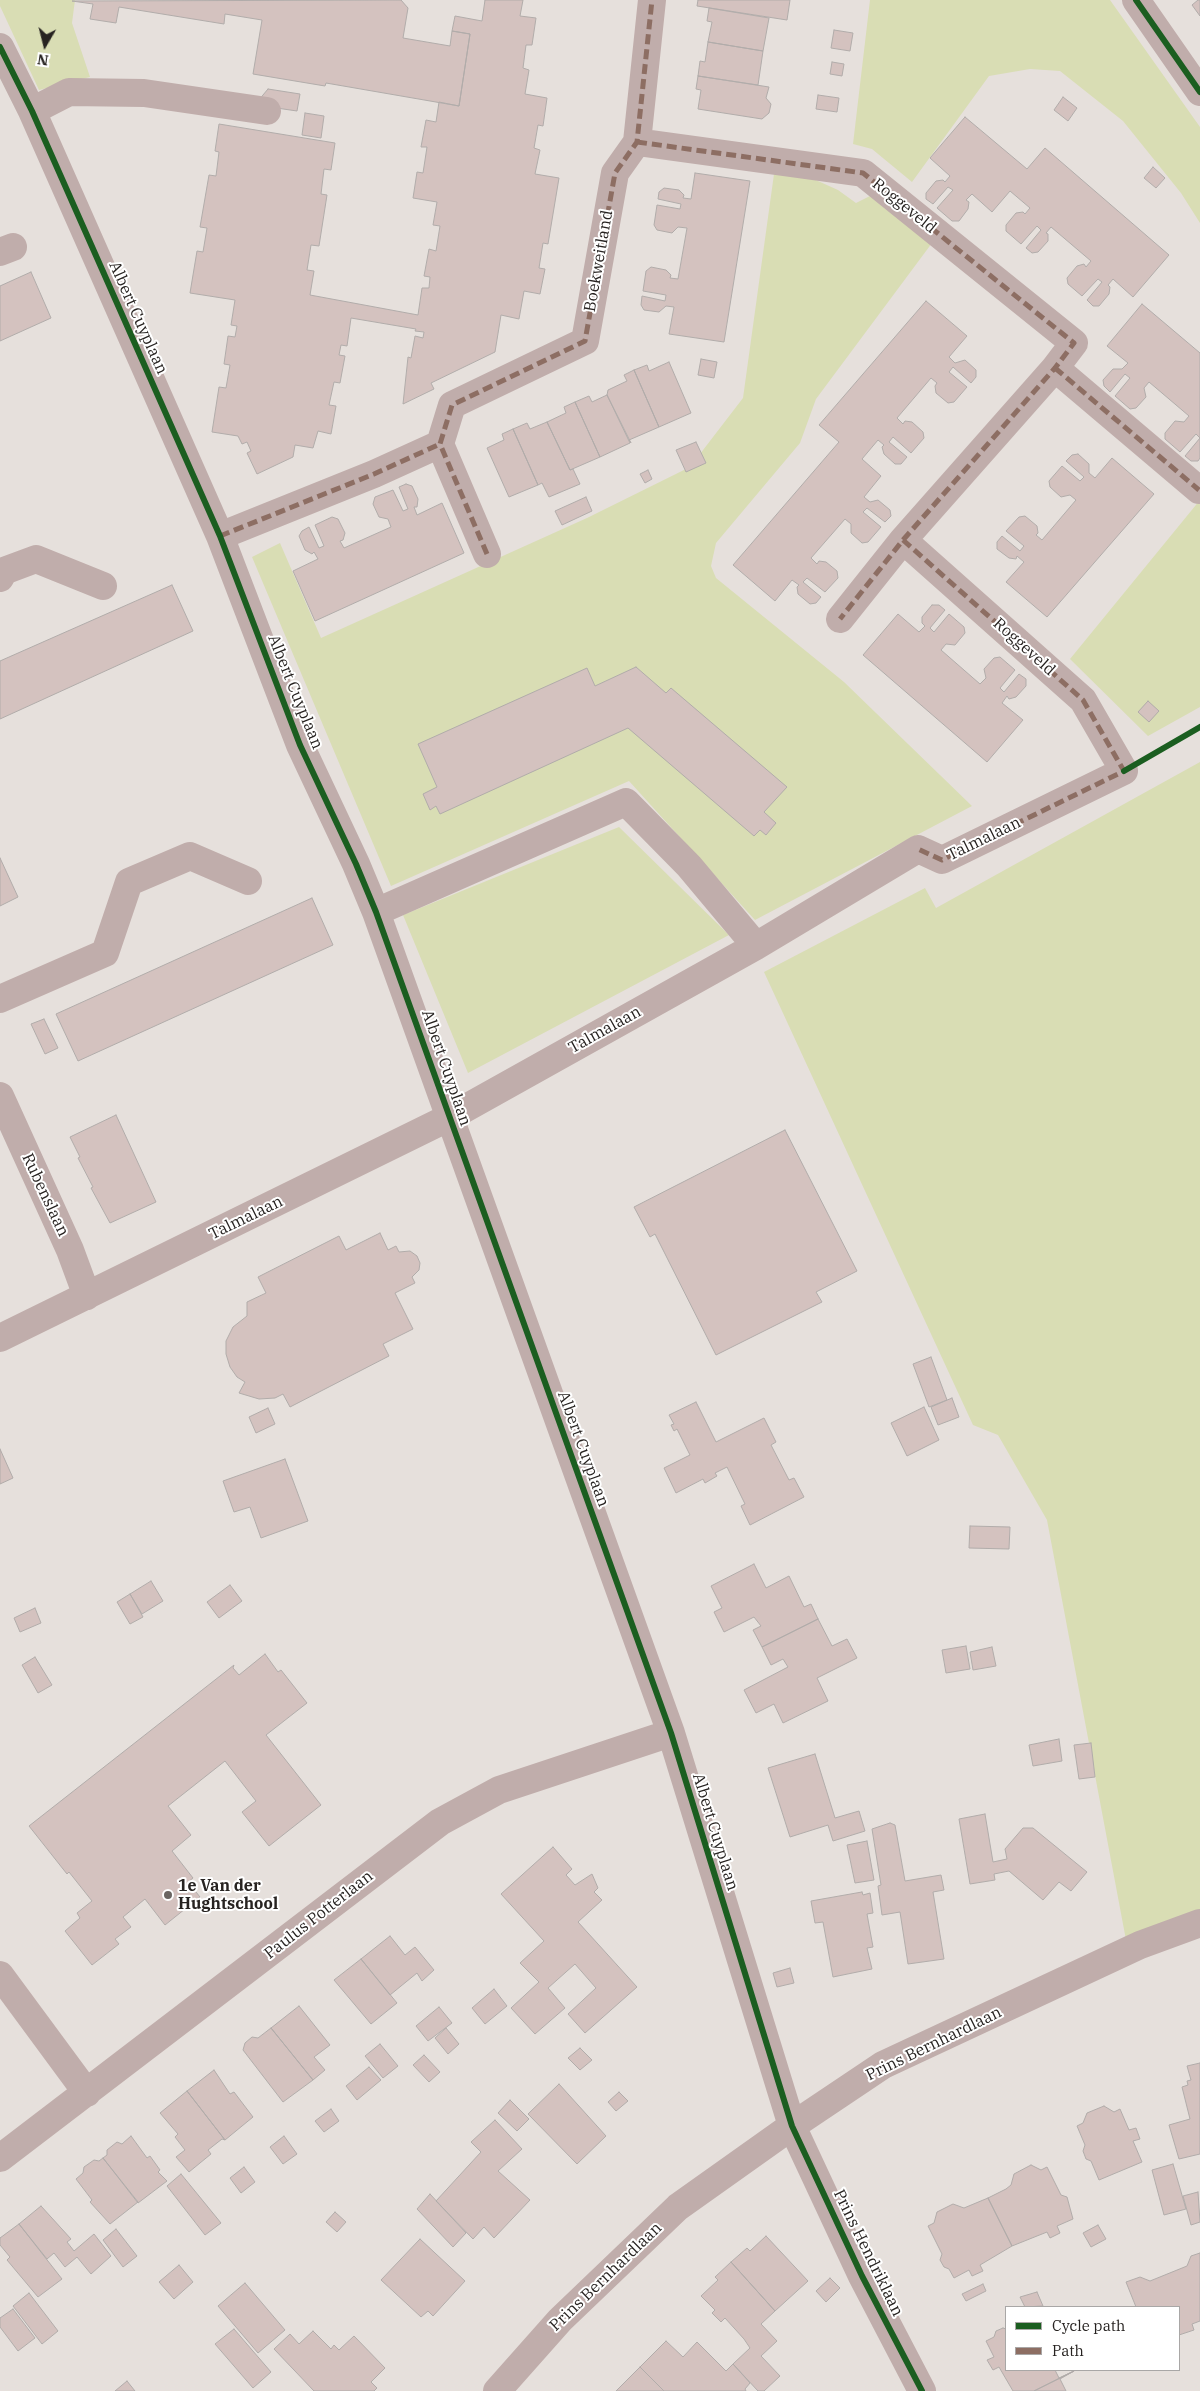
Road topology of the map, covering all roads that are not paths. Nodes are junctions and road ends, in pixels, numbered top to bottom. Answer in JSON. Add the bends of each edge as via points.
{"nodes":[{"id":1,"x":652,"y":0,"type":"edge"},
{"id":2,"x":1136,"y":0,"type":"edge"},
{"id":3,"x":0,"y":47,"type":"edge"},
{"id":4,"x":1200,"y":92,"type":"edge"},
{"id":5,"x":32,"y":111,"type":"junction"},
{"id":6,"x":267,"y":111,"type":"dead end"},
{"id":7,"x":637,"y":142,"type":"junction"},
{"id":8,"x":1055,"y":368,"type":"junction"},
{"id":9,"x":440,"y":444,"type":"junction"},
{"id":10,"x":1199,"y":490,"type":"dead end"},
{"id":11,"x":220,"y":536,"type":"junction"},
{"id":12,"x":904,"y":540,"type":"junction"},
{"id":13,"x":487,"y":554,"type":"dead end"},
{"id":14,"x":0,"y":578,"type":"edge"},
{"id":15,"x":103,"y":586,"type":"dead end"},
{"id":16,"x":840,"y":619,"type":"dead end"},
{"id":17,"x":1124,"y":771,"type":"joint"},
{"id":18,"x":248,"y":881,"type":"dead end"},
{"id":19,"x":376,"y":912,"type":"junction"},
{"id":20,"x":756,"y":946,"type":"junction"},
{"id":21,"x":0,"y":999,"type":"edge"},
{"id":22,"x":0,"y":1096,"type":"edge"},
{"id":23,"x":448,"y":1118,"type":"junction"},
{"id":24,"x":87,"y":1296,"type":"junction"},
{"id":25,"x":0,"y":1338,"type":"edge"},
{"id":26,"x":671,"y":1733,"type":"junction"},
{"id":27,"x":1200,"y":1923,"type":"edge"},
{"id":28,"x":0,"y":1975,"type":"edge"},
{"id":29,"x":87,"y":2093,"type":"junction"},
{"id":30,"x":792,"y":2126,"type":"junction"},
{"id":31,"x":0,"y":2158,"type":"edge"},
{"id":32,"x":497,"y":2391,"type":"edge"},
{"id":33,"x":922,"y":2391,"type":"edge"}],
"edges":[{"from":1,"to":7,"type":"street","name":"Boekweitland"},
{"from":2,"to":4,"type":"street"},
{"from":3,"to":5,"type":"street","name":"Albert Cuyplaan"},
{"from":5,"to":6,"type":"street","via":[[70,92],[144,93]]},
{"from":5,"to":11,"type":"street","name":"Albert Cuyplaan"},
{"from":7,"to":8,"type":"street","name":"Roggeveld","via":[[863,173],[1074,343]]},
{"from":7,"to":9,"type":"street","name":"Boekweitland","via":[[615,173],[584,341],[452,405]]},
{"from":8,"to":10,"type":"street"},
{"from":8,"to":12,"type":"street","name":"Roggeveld"},
{"from":9,"to":11,"type":"street"},
{"from":9,"to":13,"type":"street"},
{"from":11,"to":19,"type":"street","name":"Albert Cuyplaan","via":[[300,745]]},
{"from":12,"to":16,"type":"street","name":"Roggeveld"},
{"from":12,"to":17,"type":"street","name":"Roggeveld","via":[[1083,700]]},
{"from":14,"to":15,"type":"street","via":[[4,571],[36,559]]},
{"from":17,"to":20,"type":"street","name":"Talmalaan","via":[[942,860],[918,849]]},
{"from":18,"to":21,"type":"street","via":[[190,856],[129,882],[105,953]]},
{"from":19,"to":20,"type":"street","via":[[626,802],[689,866]]},
{"from":19,"to":23,"type":"street","name":"Albert Cuyplaan"},
{"from":20,"to":23,"type":"street","name":"Talmalaan"},
{"from":22,"to":24,"type":"street","name":"Rubenslaan","via":[[70,1250]]},
{"from":23,"to":24,"type":"street","name":"Talmalaan"},
{"from":23,"to":26,"type":"street","name":"Albert Cuyplaan"},
{"from":24,"to":25,"type":"street","name":"Talmalaan"},
{"from":26,"to":29,"type":"street","name":"Paulus Potterlaan","via":[[499,1790],[440,1822]]},
{"from":26,"to":30,"type":"street","name":"Albert Cuyplaan"},
{"from":27,"to":30,"type":"street","name":"Prins Bernhardlaan","via":[[1140,1945],[883,2065]]},
{"from":28,"to":29,"type":"street"},
{"from":29,"to":31,"type":"street","name":"Paulus Potterlaan"},
{"from":30,"to":32,"type":"street","name":"Prins Bernhardlaan","via":[[678,2207],[560,2320]]},
{"from":30,"to":33,"type":"street","name":"Prins Hendriklaan","via":[[862,2276]]}]}
